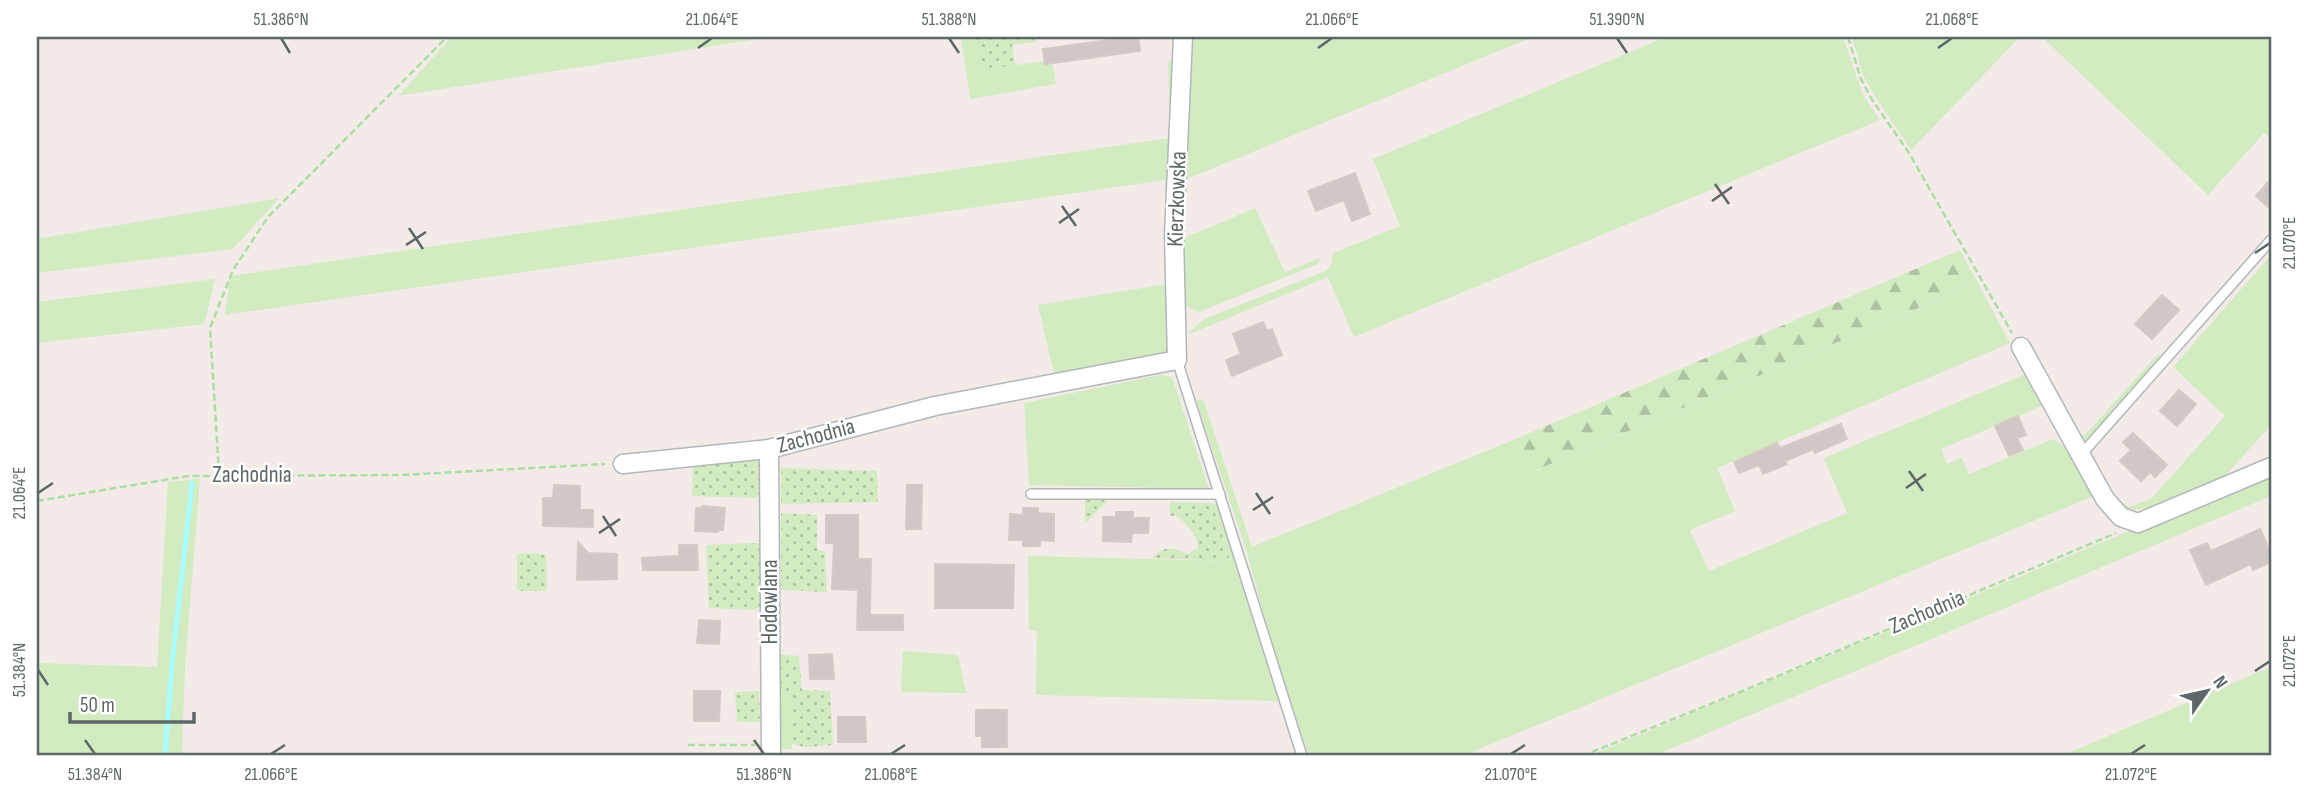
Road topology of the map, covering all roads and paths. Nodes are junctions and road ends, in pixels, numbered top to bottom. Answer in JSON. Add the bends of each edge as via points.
{"nodes":[{"id":1,"x":447,"y":37,"type":"edge"},
{"id":2,"x":1183,"y":37,"type":"edge"},
{"id":3,"x":1848,"y":37,"type":"edge"},
{"id":4,"x":2271,"y":240,"type":"edge"},
{"id":5,"x":2021,"y":348,"type":"joint"},
{"id":6,"x":1177,"y":360,"type":"junction"},
{"id":7,"x":769,"y":449,"type":"junction"},
{"id":8,"x":2080,"y":456,"type":"junction"},
{"id":9,"x":623,"y":464,"type":"joint"},
{"id":10,"x":2271,"y":467,"type":"edge"},
{"id":11,"x":219,"y":474,"type":"junction"},
{"id":12,"x":1031,"y":494,"type":"dead end"},
{"id":13,"x":1220,"y":494,"type":"junction"},
{"id":14,"x":37,"y":500,"type":"edge"},
{"id":15,"x":2138,"y":523,"type":"junction"},
{"id":16,"x":688,"y":745,"type":"dead end"},
{"id":17,"x":771,"y":751,"type":"edge"},
{"id":18,"x":1302,"y":756,"type":"edge"},
{"id":19,"x":1582,"y":756,"type":"edge"}],
"edges":[{"from":1,"to":11,"type":"path","via":[[268,217],[233,270],[210,328]]},
{"from":2,"to":6,"type":"street","name":"Kierzkowska","via":[[1174,235]]},
{"from":3,"to":5,"type":"path","via":[[1871,98],[1909,153]]},
{"from":4,"to":8,"type":"lane"},
{"from":5,"to":8,"type":"street"},
{"from":6,"to":7,"type":"street","name":"Zachodnia","via":[[935,406]]},
{"from":6,"to":13,"type":"lane"},
{"from":7,"to":9,"type":"street","name":"Zachodnia"},
{"from":7,"to":17,"type":"street","name":"Hodowlana"},
{"from":8,"to":15,"type":"street","via":[[2115,511]]},
{"from":9,"to":11,"type":"path","name":"Zachodnia","via":[[402,475]]},
{"from":10,"to":15,"type":"street"},
{"from":11,"to":14,"type":"path","name":"Zachodnia"},
{"from":12,"to":13,"type":"lane"},
{"from":13,"to":18,"type":"lane"},
{"from":15,"to":19,"type":"path","name":"Zachodnia"},
{"from":16,"to":17,"type":"path"}]}
